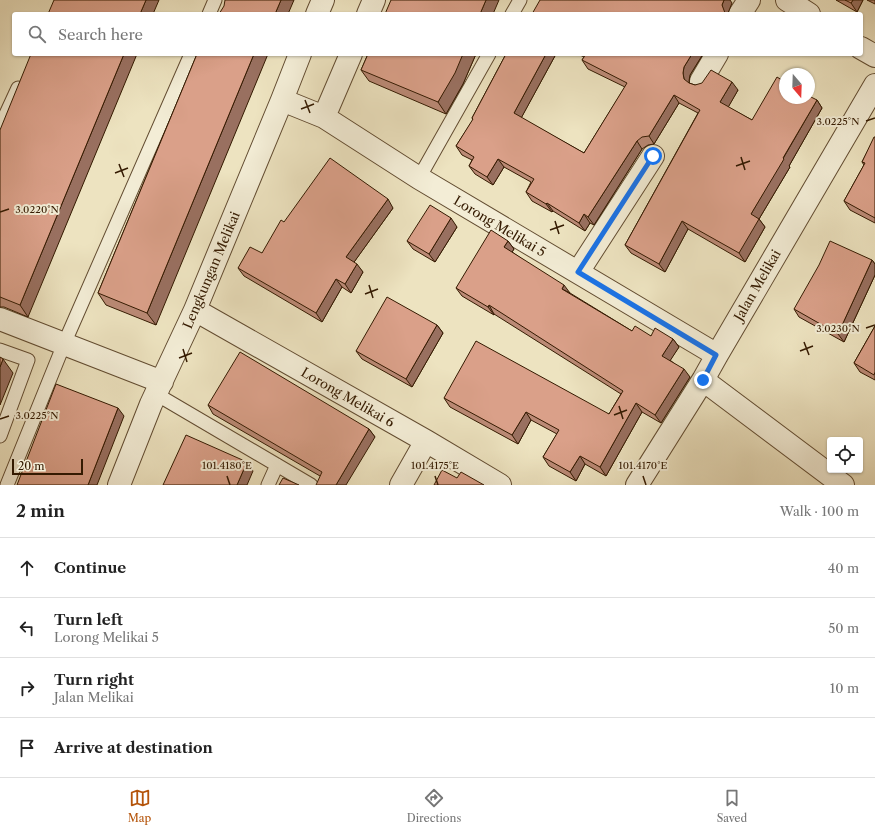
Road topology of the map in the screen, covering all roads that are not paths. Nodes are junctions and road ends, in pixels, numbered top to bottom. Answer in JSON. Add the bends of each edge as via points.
{"nodes":[{"id":1,"x":323,"y":0,"type":"edge"},
{"id":2,"x":374,"y":0,"type":"edge"},
{"id":3,"x":520,"y":0,"type":"edge"},
{"id":4,"x":749,"y":0,"type":"edge"},
{"id":5,"x":787,"y":0,"type":"edge"},
{"id":6,"x":212,"y":7,"type":"edge"},
{"id":7,"x":221,"y":12,"type":"edge"},
{"id":8,"x":318,"y":12,"type":"edge"},
{"id":9,"x":369,"y":12,"type":"edge"},
{"id":10,"x":513,"y":12,"type":"edge"},
{"id":11,"x":741,"y":12,"type":"edge"},
{"id":12,"x":806,"y":12,"type":"edge"},
{"id":13,"x":863,"y":49,"type":"edge"},
{"id":14,"x":190,"y":56,"type":"edge"},
{"id":15,"x":299,"y":56,"type":"edge"},
{"id":16,"x":350,"y":56,"type":"edge"},
{"id":17,"x":488,"y":56,"type":"edge"},
{"id":18,"x":716,"y":56,"type":"edge"},
{"id":19,"x":875,"y":56,"type":"edge"},
{"id":20,"x":24,"y":74,"type":"edge"},
{"id":21,"x":701,"y":81,"type":"edge"},
{"id":22,"x":875,"y":84,"type":"edge"},
{"id":23,"x":282,"y":100,"type":"junction"},
{"id":24,"x":324,"y":117,"type":"junction"},
{"id":25,"x":0,"y":127,"type":"edge"},
{"id":26,"x":653,"y":156,"type":"dead end"},
{"id":27,"x":419,"y":178,"type":"junction"},
{"id":28,"x":578,"y":272,"type":"junction"},
{"id":29,"x":195,"y":310,"type":"junction"},
{"id":30,"x":0,"y":319,"type":"edge"},
{"id":31,"x":64,"y":344,"type":"junction"},
{"id":32,"x":0,"y":350,"type":"edge"},
{"id":33,"x":716,"y":355,"type":"junction"},
{"id":34,"x":703,"y":380,"type":"junction"},
{"id":35,"x":159,"y":388,"type":"junction"},
{"id":36,"x":0,"y":436,"type":"edge"},
{"id":37,"x":426,"y":441,"type":"junction"},
{"id":38,"x":278,"y":465,"type":"junction"},
{"id":39,"x":7,"y":485,"type":"edge"},
{"id":40,"x":119,"y":485,"type":"edge"},
{"id":41,"x":268,"y":485,"type":"edge"},
{"id":42,"x":311,"y":485,"type":"edge"},
{"id":43,"x":401,"y":485,"type":"edge"},
{"id":44,"x":500,"y":485,"type":"edge"},
{"id":45,"x":637,"y":485,"type":"edge"},
{"id":46,"x":843,"y":485,"type":"edge"}],
"edges":[{"from":1,"to":8,"type":"street"},
{"from":2,"to":9,"type":"street"},
{"from":3,"to":10,"type":"lane"},
{"from":4,"to":11,"type":"street"},
{"from":5,"to":12,"type":"street"},
{"from":6,"to":7,"type":"lane"},
{"from":13,"to":19,"type":"street"},
{"from":14,"to":31,"type":"lane"},
{"from":15,"to":23,"type":"street","name":"Lengkungan Melikai"},
{"from":16,"to":24,"type":"street"},
{"from":17,"to":27,"type":"lane"},
{"from":18,"to":21,"type":"street"},
{"from":20,"to":25,"type":"lane"},
{"from":22,"to":33,"type":"street","name":"Jalan Melikai"},
{"from":23,"to":24,"type":"street","name":"Lorong Melikai 5"},
{"from":23,"to":29,"type":"street","name":"Lengkungan Melikai"},
{"from":24,"to":27,"type":"street","name":"Lorong Melikai 5"},
{"from":26,"to":28,"type":"street"},
{"from":27,"to":28,"type":"street","name":"Lorong Melikai 5"},
{"from":28,"to":33,"type":"street","name":"Lorong Melikai 5"},
{"from":29,"to":35,"type":"street","name":"Lengkungan Melikai"},
{"from":29,"to":37,"type":"street","name":"Lorong Melikai 6"},
{"from":30,"to":31,"type":"street"},
{"from":31,"to":35,"type":"street"},
{"from":31,"to":39,"type":"lane"},
{"from":32,"to":36,"type":"lane","via":[[28,360]]},
{"from":33,"to":34,"type":"street","name":"Jalan Melikai"},
{"from":34,"to":45,"type":"street","name":"Jalan Melikai"},
{"from":34,"to":46,"type":"street"},
{"from":35,"to":38,"type":"lane"},
{"from":35,"to":40,"type":"street","name":"Lengkungan Melikai"},
{"from":37,"to":43,"type":"street"},
{"from":37,"to":44,"type":"street","name":"Lorong Melikai 6"},
{"from":38,"to":41,"type":"lane"},
{"from":38,"to":42,"type":"lane"}]}
